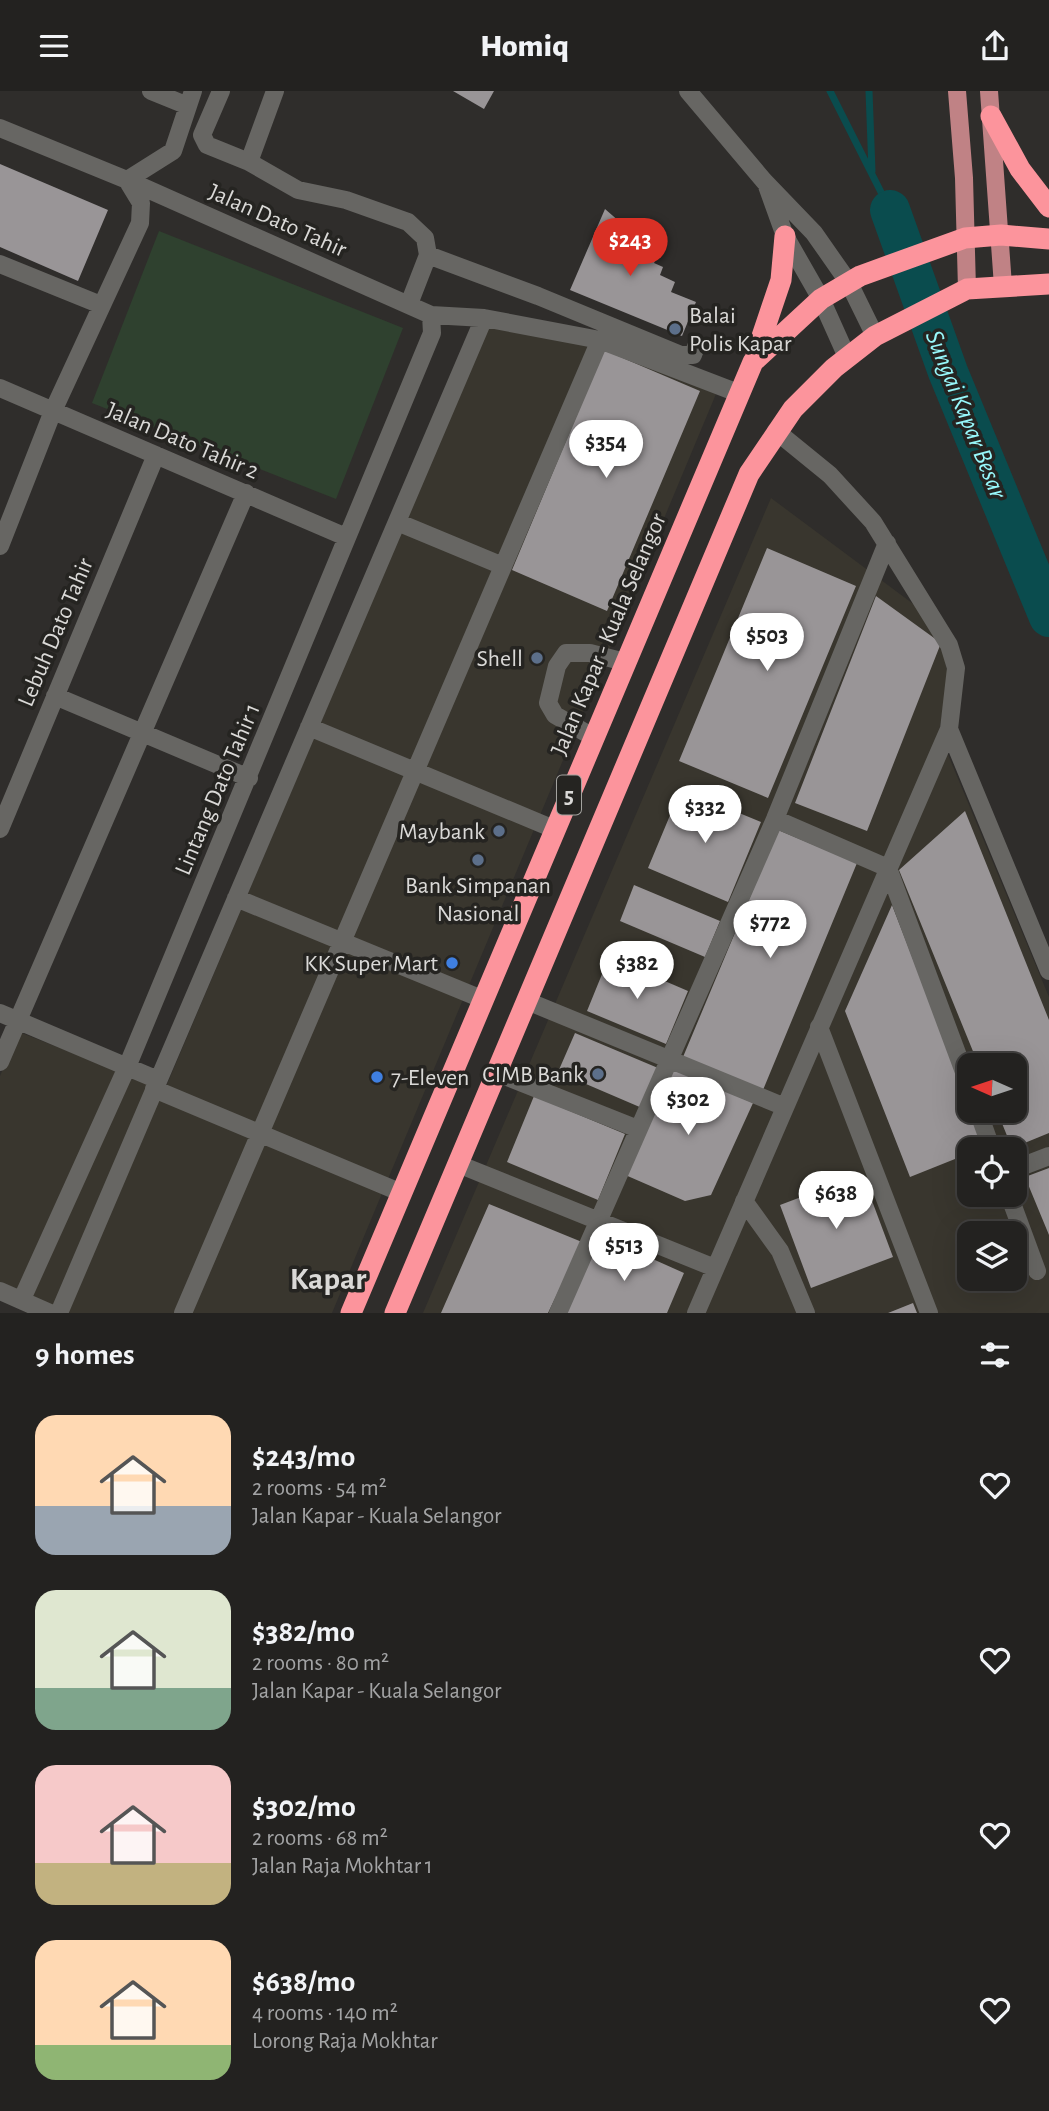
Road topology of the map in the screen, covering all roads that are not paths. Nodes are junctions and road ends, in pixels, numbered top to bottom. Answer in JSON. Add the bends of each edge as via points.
{"nodes":[{"id":1,"x":151,"y":91,"type":"edge"},
{"id":2,"x":221,"y":91,"type":"edge"},
{"id":3,"x":275,"y":91,"type":"edge"},
{"id":4,"x":688,"y":91,"type":"edge"},
{"id":5,"x":957,"y":91,"type":"edge"},
{"id":6,"x":989,"y":91,"type":"edge"},
{"id":7,"x":191,"y":99,"type":"edge"},
{"id":8,"x":991,"y":116,"type":"junction"},
{"id":9,"x":0,"y":128,"type":"edge"},
{"id":10,"x":249,"y":162,"type":"junction"},
{"id":11,"x":127,"y":180,"type":"junction"},
{"id":12,"x":764,"y":181,"type":"junction"},
{"id":13,"x":1049,"y":207,"type":"edge"},
{"id":14,"x":1001,"y":235,"type":"junction"},
{"id":15,"x":785,"y":236,"type":"junction"},
{"id":16,"x":965,"y":238,"type":"junction"},
{"id":17,"x":1049,"y":239,"type":"edge"},
{"id":18,"x":428,"y":255,"type":"junction"},
{"id":19,"x":0,"y":264,"type":"edge"},
{"id":20,"x":854,"y":279,"type":"junction"},
{"id":21,"x":1049,"y":284,"type":"edge"},
{"id":22,"x":1003,"y":286,"type":"junction"},
{"id":23,"x":962,"y":292,"type":"junction"},
{"id":24,"x":821,"y":299,"type":"junction"},
{"id":25,"x":409,"y":304,"type":"junction"},
{"id":26,"x":101,"y":305,"type":"junction"},
{"id":27,"x":431,"y":315,"type":"junction"},
{"id":28,"x":484,"y":318,"type":"junction"},
{"id":29,"x":880,"y":334,"type":"junction"},
{"id":30,"x":600,"y":340,"type":"junction"},
{"id":31,"x":697,"y":344,"type":"dead end"},
{"id":32,"x":847,"y":357,"type":"junction"},
{"id":33,"x":754,"y":362,"type":"junction"},
{"id":34,"x":0,"y":388,"type":"edge"},
{"id":35,"x":738,"y":393,"type":"junction"},
{"id":36,"x":53,"y":411,"type":"junction"},
{"id":37,"x":776,"y":431,"type":"junction"},
{"id":38,"x":156,"y":455,"type":"junction"},
{"id":39,"x":246,"y":493,"type":"junction"},
{"id":40,"x":397,"y":522,"type":"junction"},
{"id":41,"x":346,"y":537,"type":"junction"},
{"id":42,"x":887,"y":543,"type":"junction"},
{"id":43,"x":0,"y":546,"type":"edge"},
{"id":44,"x":503,"y":566,"type":"junction"},
{"id":45,"x":625,"y":661,"type":"junction"},
{"id":46,"x":55,"y":696,"type":"junction"},
{"id":47,"x":309,"y":727,"type":"junction"},
{"id":48,"x":949,"y":729,"type":"junction"},
{"id":49,"x":144,"y":734,"type":"junction"},
{"id":50,"x":593,"y":737,"type":"junction"},
{"id":51,"x":415,"y":772,"type":"junction"},
{"id":52,"x":249,"y":778,"type":"junction"},
{"id":53,"x":775,"y":819,"type":"junction"},
{"id":54,"x":0,"y":829,"type":"edge"},
{"id":55,"x":554,"y":829,"type":"junction"},
{"id":56,"x":888,"y":868,"type":"junction"},
{"id":57,"x":236,"y":898,"type":"junction"},
{"id":58,"x":342,"y":942,"type":"junction"},
{"id":59,"x":1049,"y":971,"type":"edge"},
{"id":60,"x":482,"y":999,"type":"junction"},
{"id":61,"x":527,"y":1001,"type":"junction"},
{"id":62,"x":0,"y":1013,"type":"edge"},
{"id":63,"x":18,"y":1021,"type":"junction"},
{"id":64,"x":819,"y":1027,"type":"junction"},
{"id":65,"x":957,"y":1053,"type":"edge"},
{"id":66,"x":669,"y":1060,"type":"junction"},
{"id":67,"x":0,"y":1062,"type":"edge"},
{"id":68,"x":127,"y":1067,"type":"junction"},
{"id":69,"x":497,"y":1073,"type":"junction"},
{"id":70,"x":156,"y":1084,"type":"junction"},
{"id":71,"x":785,"y":1108,"type":"junction"},
{"id":72,"x":638,"y":1129,"type":"junction"},
{"id":73,"x":260,"y":1134,"type":"junction"},
{"id":74,"x":1049,"y":1157,"type":"edge"},
{"id":75,"x":458,"y":1164,"type":"junction"},
{"id":76,"x":1027,"y":1165,"type":"edge"},
{"id":77,"x":402,"y":1193,"type":"junction"},
{"id":78,"x":744,"y":1201,"type":"junction"},
{"id":79,"x":1013,"y":1207,"type":"edge"},
{"id":80,"x":598,"y":1221,"type":"junction"},
{"id":81,"x":715,"y":1268,"type":"junction"},
{"id":82,"x":1037,"y":1271,"type":"dead end"},
{"id":83,"x":0,"y":1291,"type":"edge"},
{"id":84,"x":22,"y":1299,"type":"junction"},
{"id":85,"x":50,"y":1313,"type":"edge"},
{"id":86,"x":59,"y":1313,"type":"edge"},
{"id":87,"x":183,"y":1313,"type":"edge"},
{"id":88,"x":351,"y":1313,"type":"edge"},
{"id":89,"x":395,"y":1313,"type":"edge"},
{"id":90,"x":558,"y":1313,"type":"edge"},
{"id":91,"x":696,"y":1313,"type":"edge"},
{"id":92,"x":806,"y":1313,"type":"edge"},
{"id":93,"x":929,"y":1313,"type":"edge"}],
"edges":[{"from":1,"to":7,"type":"street"},
{"from":2,"to":10,"type":"street","via":[[202,135],[206,145]]},
{"from":3,"to":10,"type":"street"},
{"from":4,"to":12,"type":"street"},
{"from":5,"to":16,"type":"main road"},
{"from":6,"to":8,"type":"main road"},
{"from":7,"to":11,"type":"street","via":[[173,151]]},
{"from":8,"to":13,"type":"highway","via":[[1020,169]]},
{"from":8,"to":14,"type":"main road"},
{"from":9,"to":11,"type":"street","name":"Jalan Dato Tahir"},
{"from":10,"to":18,"type":"street","via":[[298,190],[346,200],[408,222],[425,238]]},
{"from":11,"to":25,"type":"street","name":"Jalan Dato Tahir"},
{"from":11,"to":26,"type":"street","via":[[141,204],[140,223]]},
{"from":12,"to":15,"type":"street"},
{"from":12,"to":20,"type":"street"},
{"from":14,"to":16,"type":"highway","name":"Jalan Kapar - Kuala Selangor","number":"5"},
{"from":14,"to":17,"type":"highway","name":"Jalan Kapar - Kuala Selangor","number":"5"},
{"from":14,"to":22,"type":"main road"},
{"from":15,"to":24,"type":"street"},
{"from":15,"to":33,"type":"highway","via":[[781,280]]},
{"from":16,"to":20,"type":"highway","name":"Jalan Kapar - Kuala Selangor","number":"5"},
{"from":16,"to":23,"type":"main road"},
{"from":18,"to":25,"type":"street"},
{"from":18,"to":31,"type":"street","via":[[681,355],[693,355]]},
{"from":19,"to":26,"type":"street"},
{"from":20,"to":24,"type":"highway","name":"Jalan Kapar - Kuala Selangor","number":"5"},
{"from":20,"to":29,"type":"street"},
{"from":21,"to":22,"type":"highway","number":"5"},
{"from":22,"to":23,"type":"highway","number":"5"},
{"from":23,"to":29,"type":"highway","number":"5"},
{"from":24,"to":32,"type":"street"},
{"from":24,"to":33,"type":"highway","name":"Jalan Kapar - Kuala Selangor","number":"5"},
{"from":25,"to":27,"type":"street"},
{"from":26,"to":36,"type":"street"},
{"from":27,"to":28,"type":"street"},
{"from":27,"to":41,"type":"street","name":"Lintang Dato Tahir 1","via":[[432,333]]},
{"from":28,"to":30,"type":"street"},
{"from":28,"to":40,"type":"street"},
{"from":29,"to":32,"type":"highway","number":"5"},
{"from":30,"to":35,"type":"street"},
{"from":30,"to":44,"type":"street"},
{"from":32,"to":37,"type":"highway","number":"5"},
{"from":33,"to":35,"type":"highway","name":"Jalan Kapar - Kuala Selangor","number":"5"},
{"from":34,"to":36,"type":"street","name":"Jalan Dato Tahir 2"},
{"from":35,"to":45,"type":"highway","name":"Jalan Kapar - Kuala Selangor","number":"5"},
{"from":36,"to":38,"type":"street","name":"Jalan Dato Tahir 2"},
{"from":36,"to":43,"type":"street"},
{"from":37,"to":42,"type":"street","via":[[830,475]]},
{"from":37,"to":61,"type":"highway","number":"5","via":[[749,474]]},
{"from":38,"to":39,"type":"street","name":"Jalan Dato Tahir 2"},
{"from":38,"to":46,"type":"street","name":"Lebuh Dato Tahir"},
{"from":39,"to":41,"type":"street","name":"Jalan Dato Tahir 2"},
{"from":39,"to":49,"type":"street"},
{"from":40,"to":44,"type":"street"},
{"from":40,"to":47,"type":"street"},
{"from":41,"to":52,"type":"street","name":"Lintang Dato Tahir 1"},
{"from":42,"to":48,"type":"street","via":[[949,645],[956,668]]},
{"from":42,"to":53,"type":"street"},
{"from":44,"to":51,"type":"street"},
{"from":45,"to":50,"type":"highway","name":"Jalan Kapar - Kuala Selangor","number":"5"},
{"from":45,"to":50,"type":"street","via":[[577,651],[566,653],[557,666],[548,703],[555,715]]},
{"from":46,"to":49,"type":"street"},
{"from":46,"to":54,"type":"street","name":"Lebuh Dato Tahir"},
{"from":47,"to":51,"type":"street"},
{"from":47,"to":57,"type":"street"},
{"from":48,"to":56,"type":"street"},
{"from":48,"to":59,"type":"street"},
{"from":49,"to":52,"type":"street"},
{"from":49,"to":63,"type":"street"},
{"from":50,"to":55,"type":"highway","name":"Jalan Kapar - Kuala Selangor","number":"5"},
{"from":51,"to":55,"type":"street"},
{"from":51,"to":58,"type":"street"},
{"from":52,"to":68,"type":"street","name":"Lintang Dato Tahir 1"},
{"from":53,"to":56,"type":"street"},
{"from":53,"to":66,"type":"street"},
{"from":55,"to":60,"type":"highway","name":"Jalan Kapar - Kuala Selangor","number":"5"},
{"from":56,"to":64,"type":"street"},
{"from":56,"to":65,"type":"street"},
{"from":57,"to":58,"type":"street"},
{"from":57,"to":70,"type":"street"},
{"from":58,"to":60,"type":"street"},
{"from":58,"to":73,"type":"street"},
{"from":60,"to":77,"type":"highway","name":"Jalan Kapar - Kuala Selangor","number":"5"},
{"from":61,"to":66,"type":"street"},
{"from":61,"to":69,"type":"highway","number":"5"},
{"from":62,"to":63,"type":"street"},
{"from":63,"to":67,"type":"street"},
{"from":63,"to":68,"type":"street"},
{"from":64,"to":71,"type":"street"},
{"from":64,"to":93,"type":"street"},
{"from":66,"to":71,"type":"street"},
{"from":66,"to":72,"type":"street"},
{"from":68,"to":70,"type":"street"},
{"from":68,"to":84,"type":"street","name":"Lintang Dato Tahir 1"},
{"from":69,"to":72,"type":"street"},
{"from":69,"to":75,"type":"highway","number":"5"},
{"from":70,"to":73,"type":"street"},
{"from":70,"to":86,"type":"street"},
{"from":71,"to":78,"type":"street"},
{"from":72,"to":80,"type":"street"},
{"from":73,"to":77,"type":"street"},
{"from":73,"to":87,"type":"street"},
{"from":74,"to":76,"type":"street"},
{"from":75,"to":80,"type":"street"},
{"from":75,"to":89,"type":"highway","number":"5"},
{"from":77,"to":88,"type":"highway","name":"Jalan Kapar - Kuala Selangor","number":"5"},
{"from":78,"to":81,"type":"street"},
{"from":78,"to":92,"type":"street","via":[[780,1251]]},
{"from":79,"to":82,"type":"street"},
{"from":80,"to":81,"type":"street"},
{"from":80,"to":90,"type":"street"},
{"from":81,"to":91,"type":"street"},
{"from":83,"to":84,"type":"street"},
{"from":84,"to":85,"type":"street"}]}
